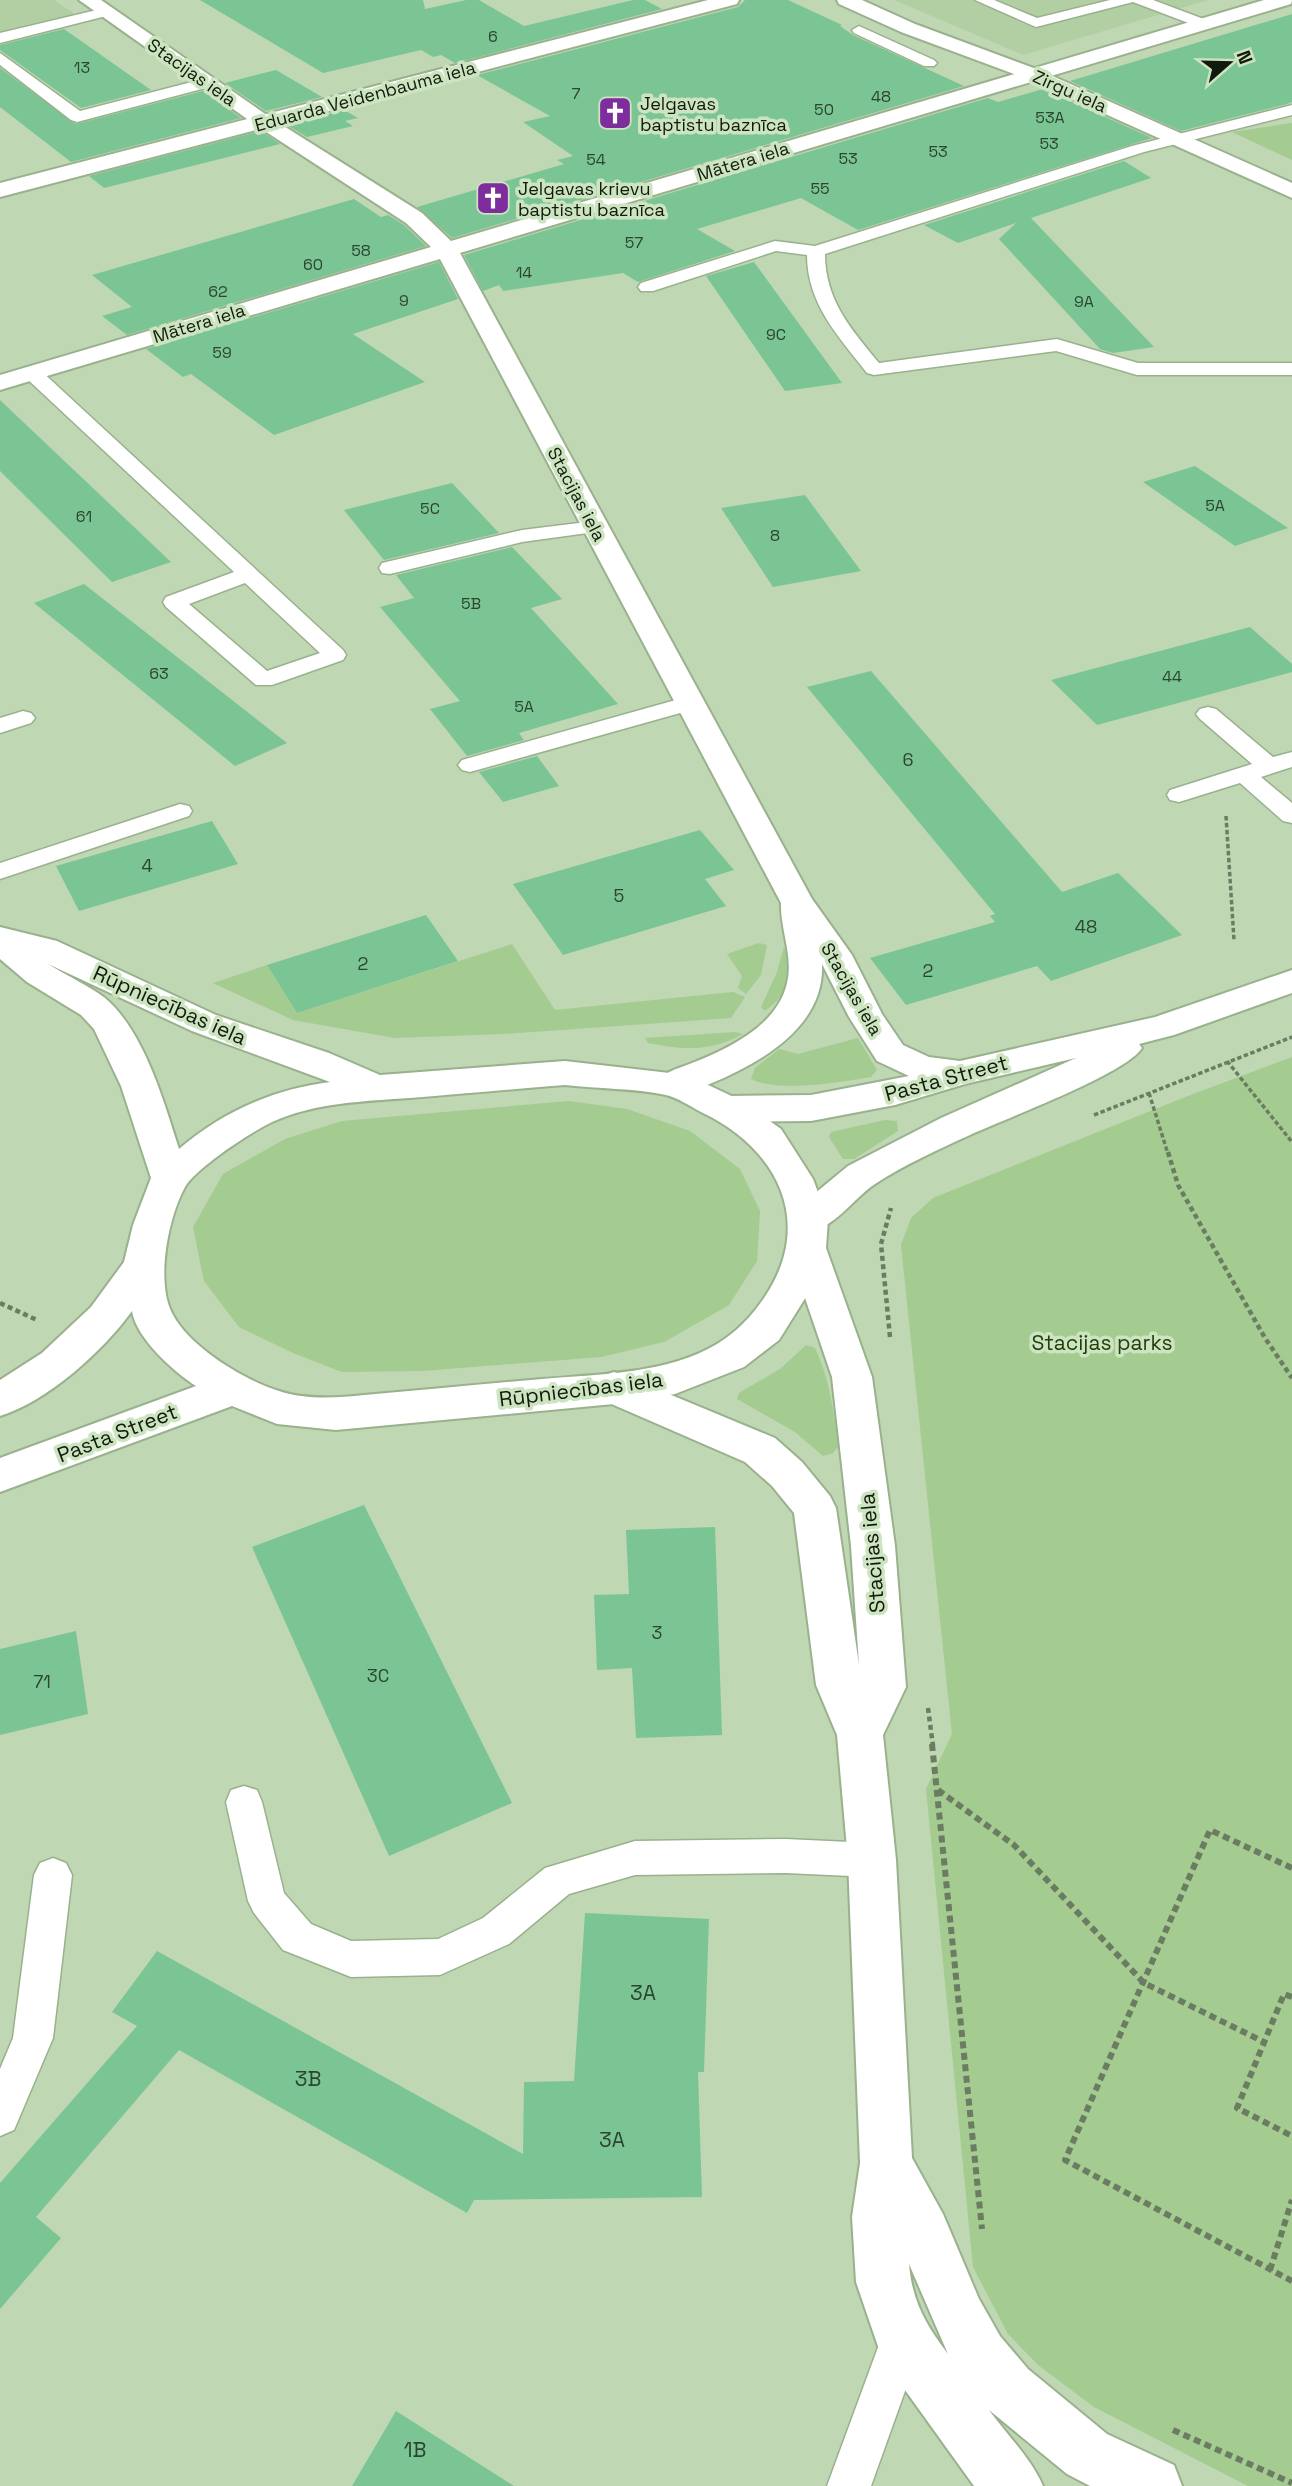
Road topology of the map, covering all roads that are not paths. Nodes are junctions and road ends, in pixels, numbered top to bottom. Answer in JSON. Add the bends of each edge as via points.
{"nodes":[{"id":1,"x":88,"y":0,"type":"edge"},
{"id":2,"x":730,"y":0,"type":"edge"},
{"id":3,"x":846,"y":0,"type":"edge"},
{"id":4,"x":982,"y":0,"type":"edge"},
{"id":5,"x":1057,"y":0,"type":"edge"},
{"id":6,"x":1128,"y":0,"type":"edge"},
{"id":7,"x":1139,"y":0,"type":"edge"},
{"id":8,"x":1284,"y":0,"type":"edge"},
{"id":9,"x":1082,"y":10,"type":"junction"},
{"id":10,"x":105,"y":12,"type":"junction"},
{"id":11,"x":1204,"y":24,"type":"junction"},
{"id":12,"x":908,"y":28,"type":"junction"},
{"id":13,"x":859,"y":30,"type":"dead end"},
{"id":14,"x":873,"y":36,"type":"junction"},
{"id":15,"x":0,"y":38,"type":"edge"},
{"id":16,"x":0,"y":58,"type":"edge"},
{"id":17,"x":929,"y":63,"type":"dead end"},
{"id":18,"x":17,"y":71,"type":"junction"},
{"id":19,"x":1032,"y":74,"type":"junction"},
{"id":20,"x":0,"y":75,"type":"edge"},
{"id":21,"x":207,"y":83,"type":"junction"},
{"id":22,"x":1292,"y":110,"type":"edge"},
{"id":23,"x":264,"y":122,"type":"junction"},
{"id":24,"x":1179,"y":140,"type":"junction"},
{"id":25,"x":0,"y":190,"type":"edge"},
{"id":26,"x":1292,"y":191,"type":"edge"},
{"id":27,"x":446,"y":249,"type":"junction"},
{"id":28,"x":816,"y":251,"type":"junction"},
{"id":29,"x":647,"y":286,"type":"dead end"},
{"id":30,"x":1292,"y":369,"type":"edge"},
{"id":31,"x":32,"y":373,"type":"junction"},
{"id":32,"x":0,"y":383,"type":"edge"},
{"id":33,"x":595,"y":527,"type":"junction"},
{"id":34,"x":390,"y":568,"type":"dead end"},
{"id":35,"x":249,"y":574,"type":"junction"},
{"id":36,"x":690,"y":703,"type":"junction"},
{"id":37,"x":1208,"y":714,"type":"dead end"},
{"id":38,"x":23,"y":718,"type":"dead end"},
{"id":39,"x":0,"y":726,"type":"edge"},
{"id":40,"x":1281,"y":762,"type":"edge"},
{"id":41,"x":470,"y":765,"type":"dead end"},
{"id":42,"x":1234,"y":777,"type":"junction"},
{"id":43,"x":1179,"y":795,"type":"dead end"},
{"id":44,"x":180,"y":811,"type":"dead end"},
{"id":45,"x":1292,"y":816,"type":"edge"},
{"id":46,"x":0,"y":871,"type":"edge"},
{"id":47,"x":797,"y":902,"type":"junction"},
{"id":48,"x":1,"y":939,"type":"edge"},
{"id":49,"x":1292,"y":981,"type":"edge"},
{"id":50,"x":1162,"y":1027,"type":"junction"},
{"id":51,"x":960,"y":1073,"type":"junction"},
{"id":52,"x":674,"y":1084,"type":"junction"},
{"id":53,"x":377,"y":1088,"type":"junction"},
{"id":54,"x":727,"y":1109,"type":"junction"},
{"id":55,"x":170,"y":1178,"type":"junction"},
{"id":56,"x":808,"y":1233,"type":"junction"},
{"id":57,"x":143,"y":1265,"type":"junction"},
{"id":58,"x":614,"y":1388,"type":"junction"},
{"id":59,"x":233,"y":1390,"type":"junction"},
{"id":60,"x":0,"y":1400,"type":"edge"},
{"id":61,"x":0,"y":1475,"type":"edge"},
{"id":62,"x":860,"y":1735,"type":"junction"},
{"id":63,"x":244,"y":1802,"type":"dead end"},
{"id":64,"x":872,"y":1860,"type":"junction"},
{"id":65,"x":53,"y":1875,"type":"dead end"},
{"id":66,"x":0,"y":2116,"type":"edge"},
{"id":67,"x":886,"y":2163,"type":"junction"},
{"id":68,"x":902,"y":2338,"type":"junction"},
{"id":69,"x":849,"y":2486,"type":"edge"},
{"id":70,"x":1014,"y":2486,"type":"edge"},
{"id":71,"x":1153,"y":2486,"type":"edge"}],
"edges":[{"from":1,"to":10,"type":"street","name":"Stacijas iela"},
{"from":2,"to":23,"type":"street","name":"Eduarda Veidenbauma iela"},
{"from":3,"to":12,"type":"street","name":"Zirgu iela"},
{"from":4,"to":9,"type":"lane","via":[[1036,23]]},
{"from":5,"to":9,"type":"lane"},
{"from":6,"to":9,"type":"lane"},
{"from":7,"to":11,"type":"lane"},
{"from":8,"to":11,"type":"street","name":"Mātera iela"},
{"from":10,"to":15,"type":"lane"},
{"from":10,"to":21,"type":"street","name":"Stacijas iela"},
{"from":11,"to":19,"type":"street","name":"Mātera iela"},
{"from":12,"to":14,"type":"lane"},
{"from":12,"to":19,"type":"street","name":"Zirgu iela"},
{"from":13,"to":14,"type":"lane"},
{"from":14,"to":17,"type":"lane"},
{"from":16,"to":18,"type":"lane"},
{"from":18,"to":20,"type":"lane"},
{"from":18,"to":21,"type":"lane","via":[[77,117]]},
{"from":19,"to":24,"type":"street","name":"Zirgu iela"},
{"from":19,"to":27,"type":"street","name":"Mātera iela"},
{"from":21,"to":23,"type":"street","name":"Stacijas iela"},
{"from":22,"to":24,"type":"lane"},
{"from":23,"to":25,"type":"street","name":"Eduarda Veidenbauma iela"},
{"from":23,"to":27,"type":"street","name":"Stacijas iela","via":[[414,218]]},
{"from":24,"to":26,"type":"street","name":"Zirgu iela"},
{"from":24,"to":28,"type":"lane"},
{"from":27,"to":31,"type":"street","name":"Mātera iela"},
{"from":27,"to":33,"type":"street","name":"Stacijas iela"},
{"from":28,"to":29,"type":"lane","via":[[775,246]]},
{"from":28,"to":30,"type":"lane","via":[[814,271],[821,298],[874,369],[1057,345],[1137,369]]},
{"from":31,"to":32,"type":"street","name":"Mātera iela"},
{"from":31,"to":35,"type":"lane"},
{"from":33,"to":34,"type":"lane","via":[[522,536]]},
{"from":33,"to":36,"type":"street","name":"Stacijas iela"},
{"from":35,"to":35,"type":"lane","via":[[306,628],[335,654],[264,680],[174,602]]},
{"from":36,"to":41,"type":"lane"},
{"from":36,"to":47,"type":"street","name":"Stacijas iela"},
{"from":37,"to":40,"type":"lane"},
{"from":38,"to":39,"type":"lane"},
{"from":40,"to":42,"type":"lane"},
{"from":42,"to":43,"type":"lane"},
{"from":42,"to":45,"type":"lane"},
{"from":44,"to":46,"type":"lane"},
{"from":47,"to":51,"type":"street","name":"Stacijas iela","via":[[835,955],[890,1053],[922,1068]]},
{"from":47,"to":52,"type":"street","via":[[805,979],[790,1014],[774,1033],[736,1060]]},
{"from":48,"to":53,"type":"street","name":"Rūpniecības iela","via":[[45,949],[214,1027]]},
{"from":48,"to":55,"type":"street","name":"Rūpniecības iela","via":[[24,966],[95,1009],[113,1034],[130,1060]]},
{"from":49,"to":50,"type":"street","name":"Pasta Street"},
{"from":50,"to":51,"type":"street","name":"Pasta Street"},
{"from":50,"to":56,"type":"street","name":"Pasta Street","via":[[1074,1076],[954,1127],[861,1175]]},
{"from":51,"to":54,"type":"street","name":"Pasta Street","via":[[895,1093],[811,1108]]},
{"from":52,"to":53,"type":"street","name":"Rūpniecības iela","via":[[565,1073]]},
{"from":52,"to":54,"type":"street","name":"Rūpniecības iela"},
{"from":53,"to":55,"type":"street","name":"Rūpniecības iela","via":[[310,1097],[259,1113],[210,1143]]},
{"from":54,"to":56,"type":"street","name":"Rūpniecības iela","via":[[768,1138],[794,1179]]},
{"from":55,"to":57,"type":"street","name":"Rūpniecības iela"},
{"from":56,"to":58,"type":"street","name":"Rūpniecības iela","via":[[794,1284],[765,1329],[730,1356],[675,1378]]},
{"from":56,"to":62,"type":"street","name":"Stacijas iela","via":[[852,1377],[873,1546],[883,1687]]},
{"from":57,"to":59,"type":"street","name":"Rūpniecības iela","via":[[153,1319],[191,1363]]},
{"from":57,"to":60,"type":"street","via":[[105,1318],[56,1364]]},
{"from":58,"to":59,"type":"street","name":"Rūpniecības iela","via":[[337,1414],[277,1408]]},
{"from":58,"to":62,"type":"street","via":[[760,1450],[815,1508],[839,1685]]},
{"from":59,"to":61,"type":"street","name":"Pasta Street"},
{"from":62,"to":64,"type":"street"},
{"from":63,"to":64,"type":"lane","via":[[267,1901],[297,1937],[351,1959],[439,1957],[496,1931],[558,1880],[635,1858]]},
{"from":64,"to":67,"type":"street"},
{"from":65,"to":66,"type":"lane","via":[[33,2039]]},
{"from":67,"to":68,"type":"street","via":[[879,2217],[883,2282]]},
{"from":67,"to":71,"type":"street","via":[[924,2233],[959,2319],[980,2356],[1008,2389],[1087,2454]]},
{"from":68,"to":69,"type":"lane"},
{"from":68,"to":70,"type":"street"}]}
